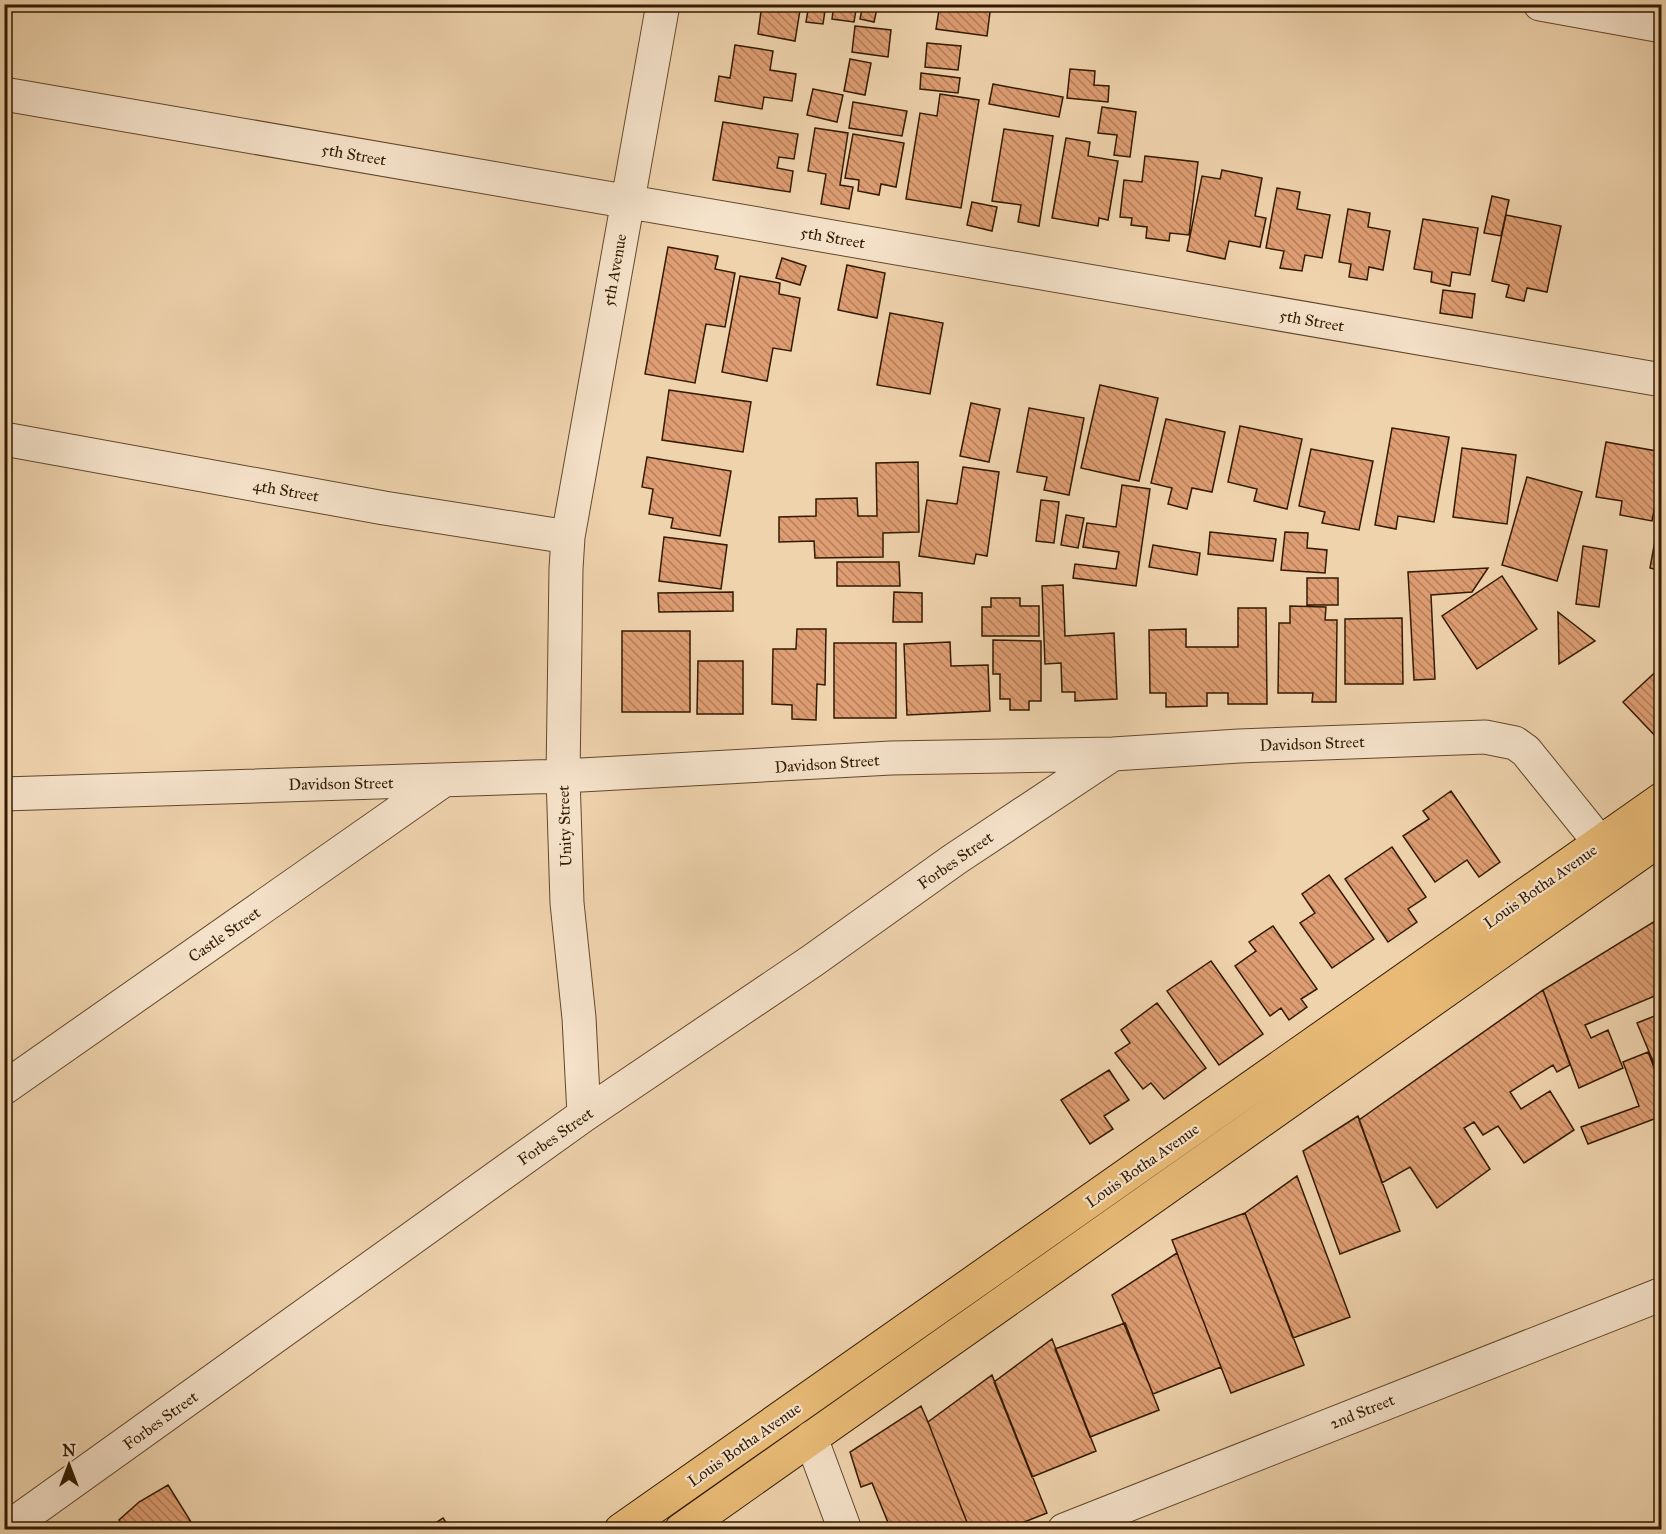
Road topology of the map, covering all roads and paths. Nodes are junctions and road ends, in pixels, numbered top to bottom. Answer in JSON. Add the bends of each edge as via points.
{"nodes":[{"id":1,"x":663,"y":4,"type":"edge"},
{"id":2,"x":1540,"y":4,"type":"edge"},
{"id":3,"x":1662,"y":26,"type":"edge"},
{"id":4,"x":4,"y":94,"type":"edge"},
{"id":5,"x":627,"y":201,"type":"junction"},
{"id":6,"x":1662,"y":380,"type":"edge"},
{"id":7,"x":4,"y":439,"type":"edge"},
{"id":8,"x":568,"y":537,"type":"junction"},
{"id":9,"x":1113,"y":754,"type":"junction"},
{"id":10,"x":563,"y":776,"type":"junction"},
{"id":11,"x":444,"y":780,"type":"junction"},
{"id":12,"x":4,"y":794,"type":"edge"},
{"id":13,"x":1662,"y":799,"type":"edge"},
{"id":14,"x":1662,"y":838,"type":"edge"},
{"id":15,"x":1601,"y":844,"type":"junction"},
{"id":16,"x":4,"y":1088,"type":"edge"},
{"id":17,"x":584,"y":1115,"type":"junction"},
{"id":18,"x":1662,"y":1294,"type":"edge"},
{"id":19,"x":811,"y":1438,"type":"junction"},
{"id":20,"x":5,"y":1530,"type":"edge"},
{"id":21,"x":621,"y":1530,"type":"edge"},
{"id":22,"x":681,"y":1530,"type":"edge"},
{"id":23,"x":845,"y":1530,"type":"edge"},
{"id":24,"x":1064,"y":1530,"type":"edge"}],
"edges":[{"from":1,"to":5,"type":"street","name":"5th Avenue"},
{"from":2,"to":3,"type":"street"},
{"from":4,"to":5,"type":"street","name":"5th Street"},
{"from":5,"to":6,"type":"street","name":"5th Street"},
{"from":5,"to":8,"type":"street","name":"5th Avenue"},
{"from":7,"to":8,"type":"street","name":"4th Street"},
{"from":8,"to":10,"type":"street","name":"Unity Street"},
{"from":9,"to":10,"type":"street","name":"Davidson Street","via":[[891,758]]},
{"from":9,"to":15,"type":"street","name":"Davidson Street","via":[[1418,738],[1501,739],[1515,742],[1526,751]]},
{"from":9,"to":17,"type":"street","name":"Forbes Street"},
{"from":10,"to":11,"type":"street","name":"Davidson Street"},
{"from":10,"to":17,"type":"street","name":"Unity Street","via":[[567,903]]},
{"from":11,"to":12,"type":"street","name":"Davidson Street"},
{"from":11,"to":16,"type":"street","name":"Castle Street"},
{"from":13,"to":15,"type":"main road","name":"Louis Botha Avenue"},
{"from":14,"to":19,"type":"main road","name":"Louis Botha Avenue"},
{"from":15,"to":21,"type":"main road","name":"Louis Botha Avenue"},
{"from":17,"to":20,"type":"street","name":"Forbes Street"},
{"from":18,"to":24,"type":"street","name":"2nd Street"},
{"from":19,"to":22,"type":"main road","name":"Louis Botha Avenue"},
{"from":19,"to":23,"type":"street"}]}
